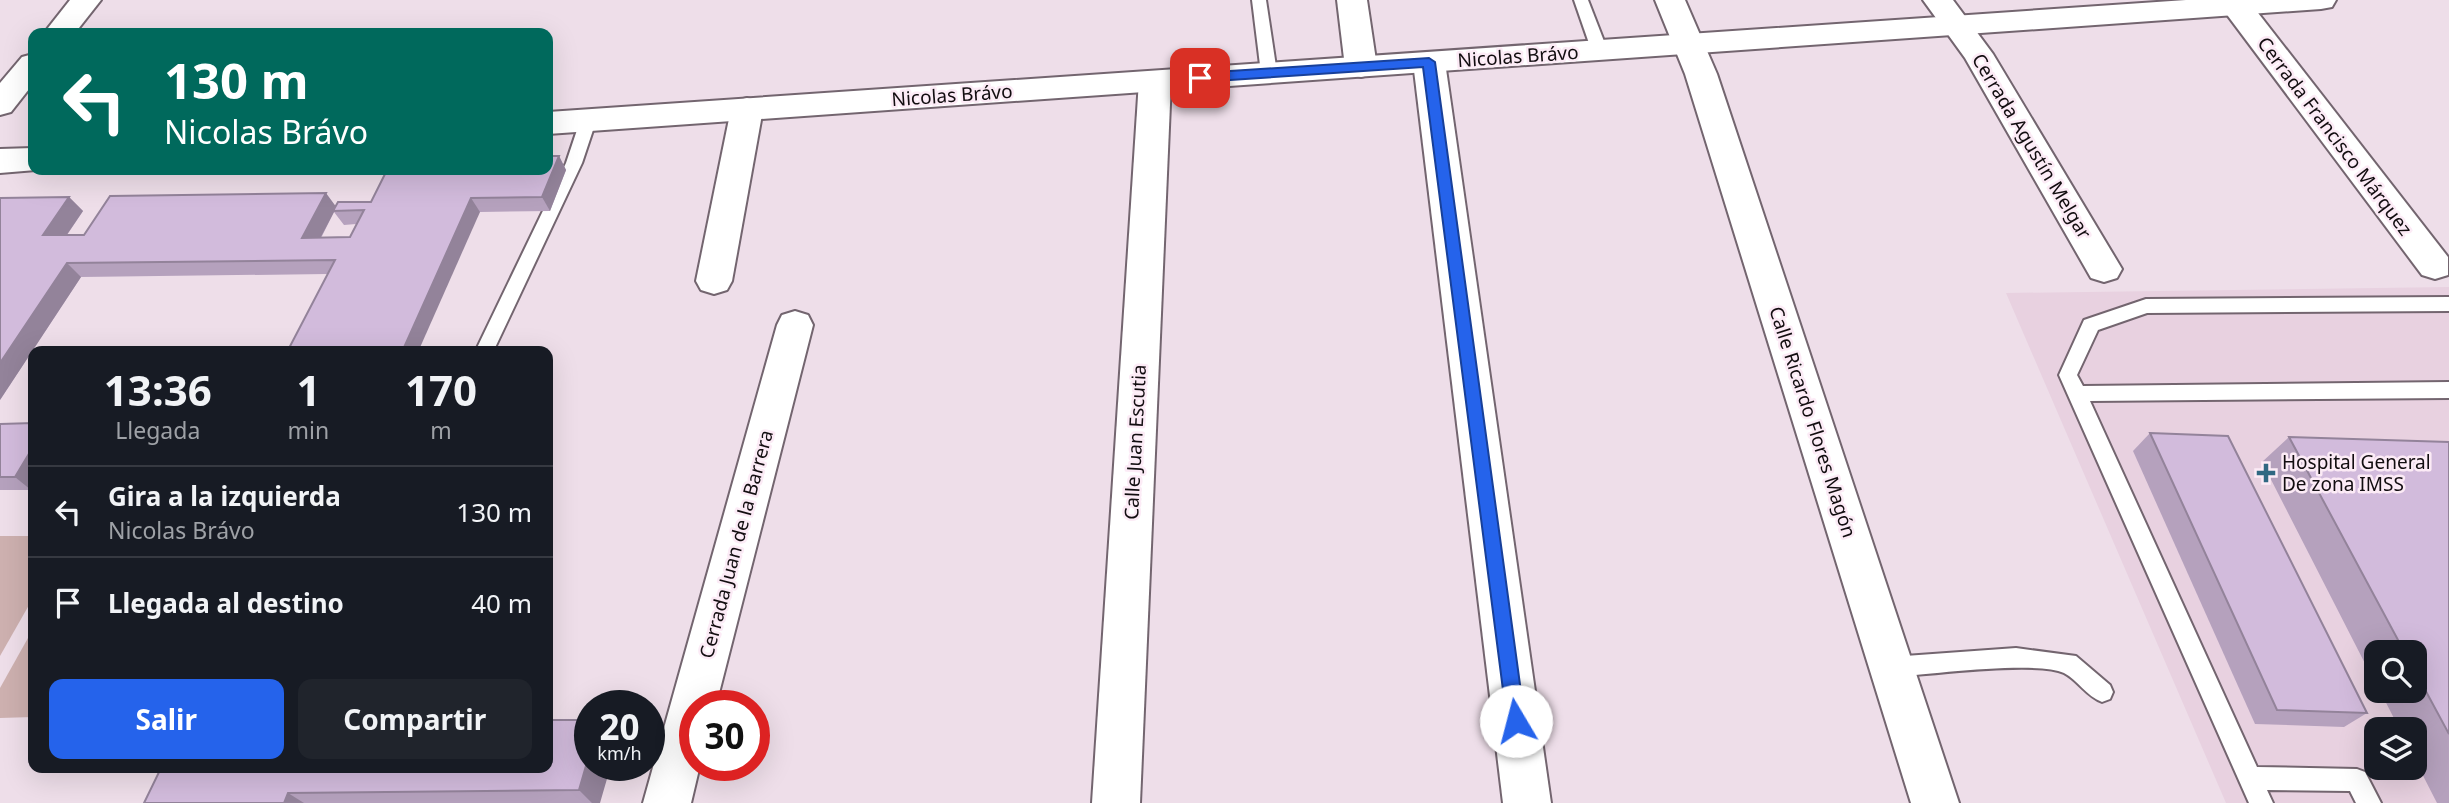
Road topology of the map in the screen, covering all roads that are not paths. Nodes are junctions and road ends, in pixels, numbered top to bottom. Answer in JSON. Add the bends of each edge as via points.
{"nodes":[{"id":1,"x":86,"y":0,"type":"edge"},
{"id":2,"x":1259,"y":0,"type":"edge"},
{"id":3,"x":1352,"y":0,"type":"edge"},
{"id":4,"x":1581,"y":0,"type":"edge"},
{"id":5,"x":1670,"y":0,"type":"edge"},
{"id":6,"x":1938,"y":0,"type":"edge"},
{"id":7,"x":2321,"y":0,"type":"edge"},
{"id":8,"x":2235,"y":5,"type":"junction"},
{"id":9,"x":1957,"y":25,"type":"junction"},
{"id":10,"x":63,"y":28,"type":"edge"},
{"id":11,"x":1686,"y":43,"type":"junction"},
{"id":12,"x":1599,"y":49,"type":"junction"},
{"id":13,"x":1429,"y":62,"type":"junction"},
{"id":14,"x":1361,"y":66,"type":"junction"},
{"id":15,"x":28,"y":70,"type":"edge"},
{"id":16,"x":1269,"y":73,"type":"junction"},
{"id":17,"x":1154,"y":81,"type":"junction"},
{"id":18,"x":0,"y":104,"type":"edge"},
{"id":19,"x":747,"y":109,"type":"junction"},
{"id":20,"x":589,"y":121,"type":"junction"},
{"id":21,"x":553,"y":123,"type":"edge"},
{"id":22,"x":28,"y":159,"type":"edge"},
{"id":23,"x":0,"y":161,"type":"edge"},
{"id":24,"x":2435,"y":266,"type":"dead end"},
{"id":25,"x":2104,"y":269,"type":"dead end"},
{"id":26,"x":714,"y":281,"type":"dead end"},
{"id":27,"x":2447,"y":306,"type":"edge"},
{"id":28,"x":795,"y":325,"type":"dead end"},
{"id":29,"x":487,"y":346,"type":"edge"},
{"id":30,"x":2449,"y":390,"type":"edge"},
{"id":31,"x":2076,"y":394,"type":"junction"},
{"id":32,"x":1891,"y":667,"type":"junction"},
{"id":33,"x":2102,"y":692,"type":"dead end"},
{"id":34,"x":2249,"y":778,"type":"junction"},
{"id":35,"x":667,"y":803,"type":"edge"},
{"id":36,"x":1116,"y":803,"type":"edge"},
{"id":37,"x":1527,"y":803,"type":"edge"},
{"id":38,"x":1935,"y":803,"type":"edge"},
{"id":39,"x":2260,"y":803,"type":"edge"},
{"id":40,"x":2369,"y":803,"type":"edge"}],
"edges":[{"from":1,"to":10,"type":"street"},
{"from":2,"to":16,"type":"lane"},
{"from":3,"to":14,"type":"street"},
{"from":4,"to":12,"type":"lane"},
{"from":5,"to":11,"type":"street","name":"Calle Ricardo Flores Magón"},
{"from":6,"to":9,"type":"street","name":"Cerrada Agustín Melgar"},
{"from":7,"to":8,"type":"street","name":"Nicolas Brávo"},
{"from":8,"to":9,"type":"street","name":"Nicolas Brávo"},
{"from":8,"to":24,"type":"street","name":"Cerrada Francisco Márquez"},
{"from":9,"to":11,"type":"street","name":"Nicolas Brávo"},
{"from":9,"to":25,"type":"street","name":"Cerrada Agustín Melgar"},
{"from":11,"to":12,"type":"street","name":"Nicolas Brávo"},
{"from":11,"to":32,"type":"street","name":"Calle Ricardo Flores Magón","via":[[1701,74]]},
{"from":12,"to":13,"type":"street","name":"Nicolas Brávo"},
{"from":13,"to":14,"type":"street","name":"Nicolas Brávo"},
{"from":13,"to":37,"type":"street"},
{"from":14,"to":16,"type":"street","name":"Nicolas Brávo"},
{"from":15,"to":18,"type":"street"},
{"from":16,"to":17,"type":"street","name":"Nicolas Brávo"},
{"from":17,"to":19,"type":"street","name":"Nicolas Brávo"},
{"from":17,"to":36,"type":"street","name":"Calle Juan Escutia"},
{"from":19,"to":20,"type":"street","name":"Nicolas Brávo"},
{"from":19,"to":26,"type":"street"},
{"from":20,"to":21,"type":"street","name":"Nicolas Brávo"},
{"from":20,"to":29,"type":"lane","via":[[574,163]]},
{"from":22,"to":23,"type":"street"},
{"from":27,"to":31,"type":"lane","via":[[2146,306],[2091,325],[2068,375]]},
{"from":28,"to":35,"type":"street","name":"Cerrada Juan de la Barrera"},
{"from":30,"to":31,"type":"lane"},
{"from":31,"to":34,"type":"lane"},
{"from":32,"to":33,"type":"lane","via":[[2016,657],[2068,663]]},
{"from":32,"to":38,"type":"street","name":"Calle Ricardo Flores Magón"},
{"from":34,"to":39,"type":"lane"},
{"from":34,"to":40,"type":"lane","via":[[2357,780]]}]}
